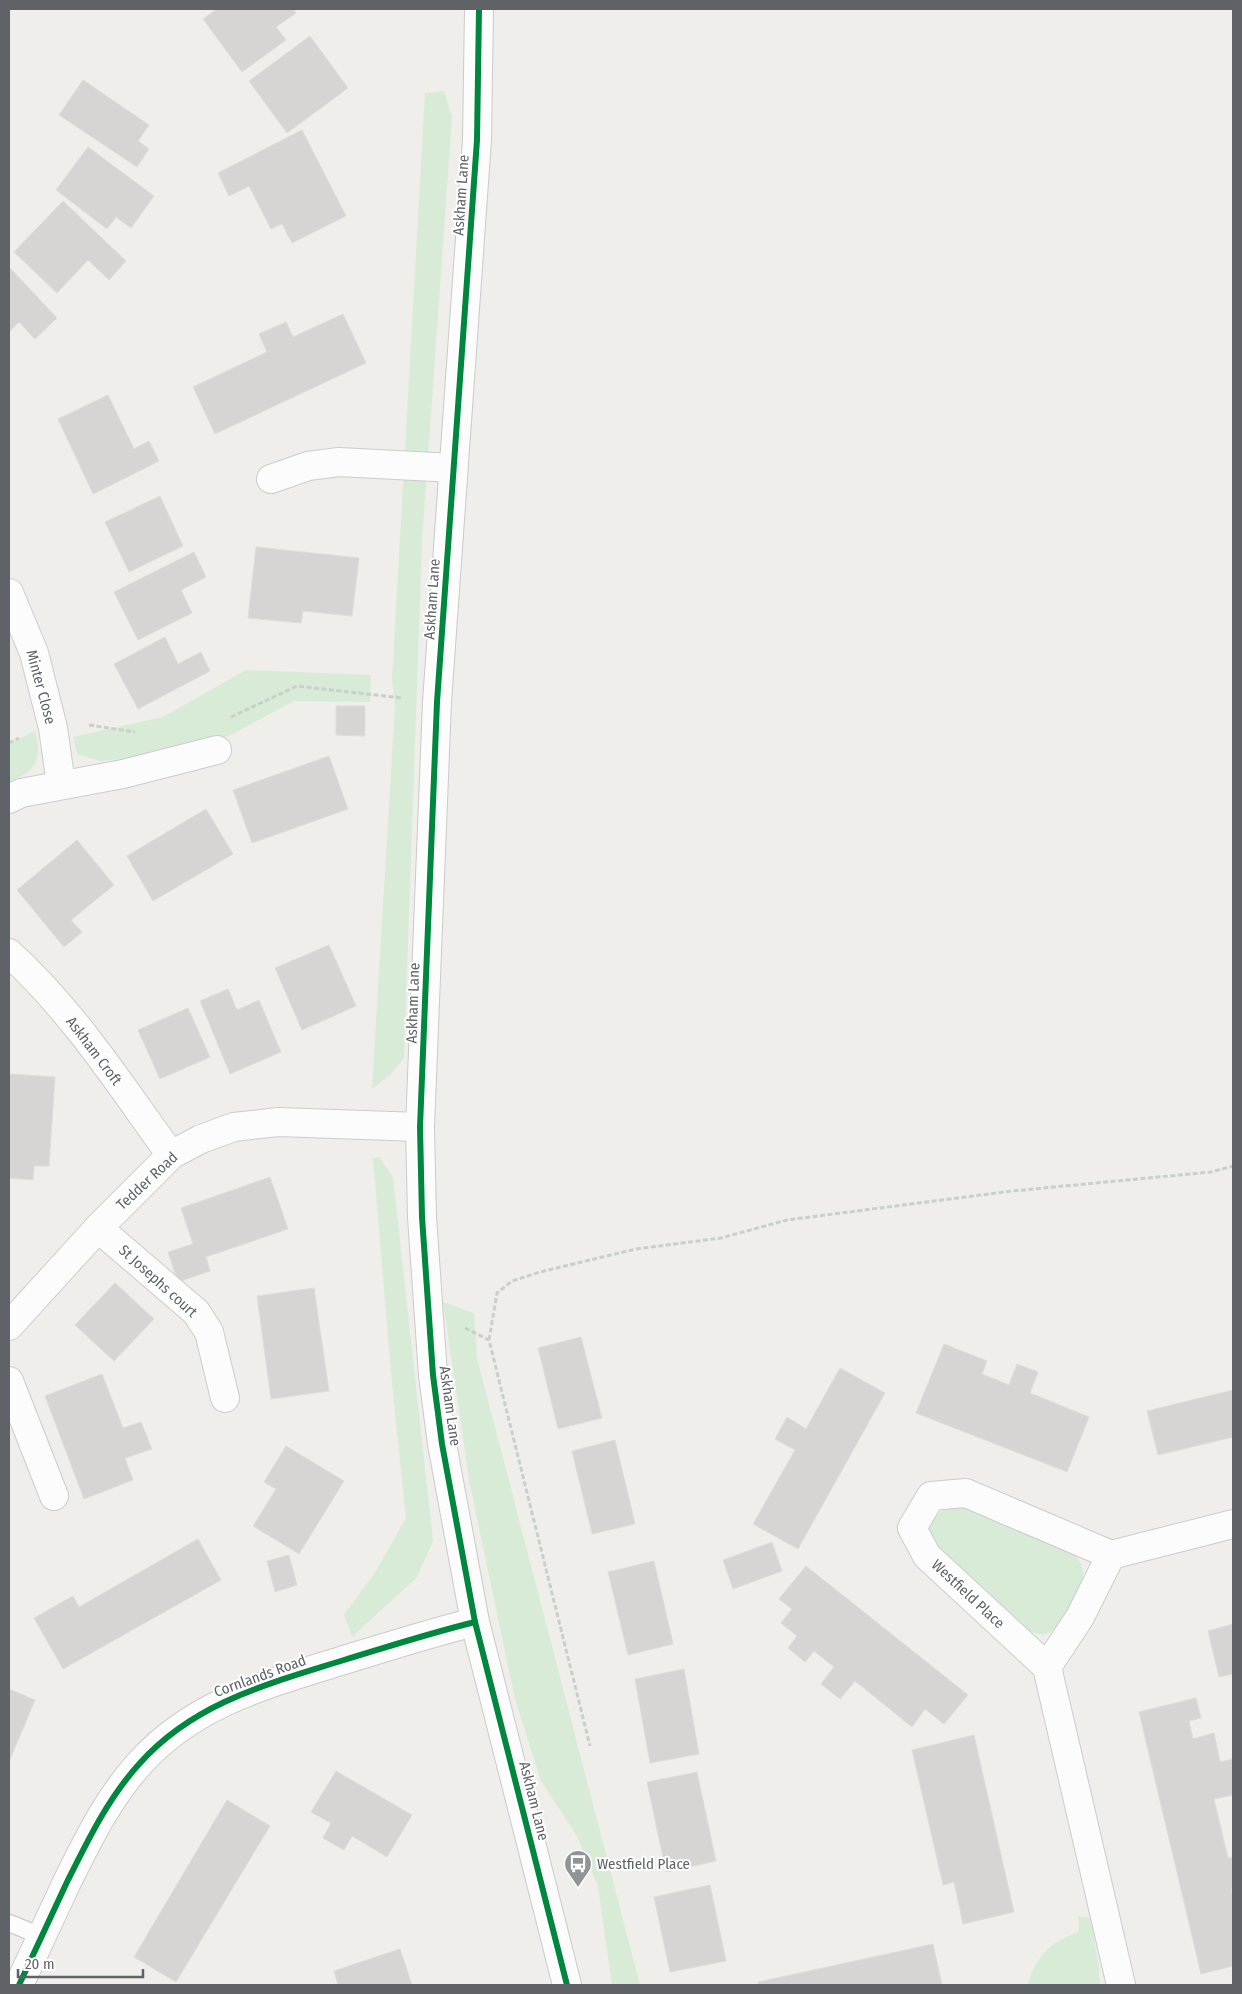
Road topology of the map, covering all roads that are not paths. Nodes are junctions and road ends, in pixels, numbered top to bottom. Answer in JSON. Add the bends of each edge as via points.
{"nodes":[{"id":1,"x":479,"y":9,"type":"edge"},
{"id":2,"x":453,"y":468,"type":"junction"},
{"id":3,"x":270,"y":479,"type":"dead end"},
{"id":4,"x":9,"y":593,"type":"edge"},
{"id":5,"x":217,"y":750,"type":"dead end"},
{"id":6,"x":61,"y":784,"type":"junction"},
{"id":7,"x":9,"y":799,"type":"edge"},
{"id":8,"x":9,"y":953,"type":"edge"},
{"id":9,"x":420,"y":1127,"type":"junction"},
{"id":10,"x":171,"y":1155,"type":"junction"},
{"id":11,"x":98,"y":1228,"type":"junction"},
{"id":12,"x":9,"y":1326,"type":"edge"},
{"id":13,"x":9,"y":1381,"type":"edge"},
{"id":14,"x":225,"y":1398,"type":"dead end"},
{"id":15,"x":54,"y":1496,"type":"dead end"},
{"id":16,"x":1233,"y":1524,"type":"edge"},
{"id":17,"x":1111,"y":1556,"type":"junction"},
{"id":18,"x":474,"y":1622,"type":"junction"},
{"id":19,"x":1047,"y":1667,"type":"junction"},
{"id":20,"x":9,"y":1923,"type":"edge"},
{"id":21,"x":41,"y":1936,"type":"junction"},
{"id":22,"x":19,"y":1985,"type":"edge"},
{"id":23,"x":567,"y":1985,"type":"edge"},
{"id":24,"x":1121,"y":1985,"type":"edge"}],
"edges":[{"from":1,"to":2,"type":"street","name":"Askham Lane","via":[[477,140]]},
{"from":2,"to":3,"type":"street","via":[[339,462],[308,466]]},
{"from":2,"to":9,"type":"street","name":"Askham Lane","via":[[437,702]]},
{"from":4,"to":6,"type":"street","name":"Minter Close","via":[[34,653],[53,728]]},
{"from":5,"to":6,"type":"street","via":[[123,774]]},
{"from":6,"to":7,"type":"street","via":[[21,792]]},
{"from":8,"to":10,"type":"street","name":"Askham Croft","via":[[37,978],[67,1015]]},
{"from":9,"to":10,"type":"street","name":"Tedder Road","via":[[278,1122],[234,1127]]},
{"from":9,"to":18,"type":"street","name":"Askham Lane","via":[[422,1217],[433,1375]]},
{"from":10,"to":11,"type":"street","name":"Tedder Road"},
{"from":11,"to":12,"type":"street","name":"Tedder Road"},
{"from":11,"to":14,"type":"street","name":"St Josephs court","via":[[196,1312],[209,1332]]},
{"from":13,"to":15,"type":"street"},
{"from":16,"to":17,"type":"street"},
{"from":17,"to":19,"type":"street","via":[[1080,1617]]},
{"from":17,"to":19,"type":"street","name":"Westfield Place","via":[[966,1493],[931,1496],[912,1528],[927,1556]]},
{"from":18,"to":21,"type":"street","name":"Cornlands Road","via":[[252,1690],[209,1708],[172,1732],[140,1762],[115,1794],[92,1830]]},
{"from":18,"to":23,"type":"street","name":"Askham Lane"},
{"from":19,"to":24,"type":"street"},
{"from":20,"to":21,"type":"lane"},
{"from":21,"to":22,"type":"street","name":"Cornlands Road"}]}
